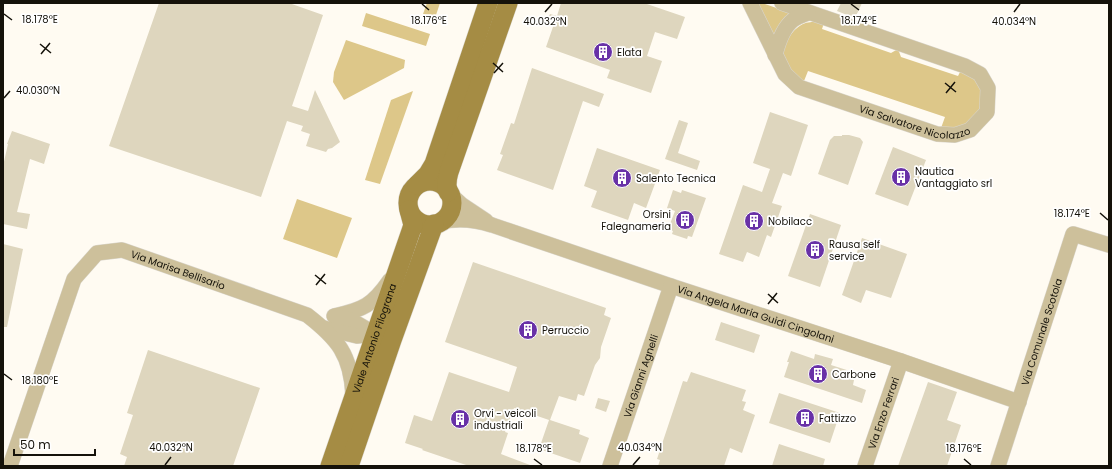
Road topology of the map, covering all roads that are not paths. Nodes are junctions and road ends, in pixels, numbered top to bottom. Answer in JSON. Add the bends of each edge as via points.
{"nodes":[{"id":1,"x":488,"y":3,"type":"edge"},
{"id":2,"x":508,"y":3,"type":"edge"},
{"id":3,"x":750,"y":3,"type":"edge"},
{"id":4,"x":782,"y":3,"type":"edge"},
{"id":5,"x":808,"y":13,"type":"junction"},
{"id":6,"x":775,"y":55,"type":"junction"},
{"id":7,"x":417,"y":185,"type":"junction"},
{"id":8,"x":448,"y":192,"type":"junction"},
{"id":9,"x":409,"y":210,"type":"junction"},
{"id":10,"x":437,"y":223,"type":"junction"},
{"id":11,"x":492,"y":224,"type":"junction"},
{"id":12,"x":1109,"y":245,"type":"edge"},
{"id":13,"x":398,"y":267,"type":"junction"},
{"id":14,"x":671,"y":286,"type":"junction"},
{"id":15,"x":296,"y":311,"type":"junction"},
{"id":16,"x":334,"y":316,"type":"junction"},
{"id":17,"x":324,"y":328,"type":"junction"},
{"id":18,"x":384,"y":337,"type":"junction"},
{"id":19,"x":901,"y":361,"type":"junction"},
{"id":20,"x":353,"y":399,"type":"junction"},
{"id":21,"x":1019,"y":402,"type":"junction"},
{"id":22,"x":10,"y":466,"type":"edge"},
{"id":23,"x":330,"y":466,"type":"edge"},
{"id":24,"x":350,"y":466,"type":"edge"},
{"id":25,"x":610,"y":466,"type":"edge"},
{"id":26,"x":865,"y":466,"type":"edge"},
{"id":27,"x":998,"y":466,"type":"edge"}],
"edges":[{"from":1,"to":7,"type":"main road","via":[[434,164]]},
{"from":2,"to":8,"type":"main road","via":[[449,172]]},
{"from":3,"to":6,"type":"street","name":"Via Salvatore Nicolazzo"},
{"from":4,"to":5,"type":"street","name":"Via Salvatore Nicolazzo"},
{"from":5,"to":6,"type":"street","via":[[793,20],[778,43]]},
{"from":5,"to":6,"type":"street","name":"Via Salvatore Nicolazzo","via":[[965,66],[980,74],[988,88],[987,112],[970,130],[955,135],[937,134],[799,87],[785,74]]},
{"from":7,"to":8,"type":"main road","via":[[430,181],[444,186]]},
{"from":7,"to":9,"type":"main road","via":[[409,196]]},
{"from":8,"to":10,"type":"main road","via":[[451,205],[446,217]]},
{"from":8,"to":11,"type":"street","via":[[462,205]]},
{"from":9,"to":10,"type":"main road","via":[[416,220],[428,225]]},
{"from":9,"to":13,"type":"main road","name":"Viale Antonio Filograna","via":[[413,225]]},
{"from":10,"to":11,"type":"street","via":[[458,220]]},
{"from":10,"to":18,"type":"main road","name":"Viale Antonio Filograna"},
{"from":11,"to":14,"type":"street","name":"Via Angela Maria Guidi Cingolani"},
{"from":12,"to":21,"type":"street","name":"Via Comunale Scotola","via":[[1073,234]]},
{"from":13,"to":16,"type":"street","name":"Via Marisa Bellisario","via":[[375,300],[360,309]]},
{"from":13,"to":18,"type":"main road","name":"Viale Antonio Filograna"},
{"from":14,"to":19,"type":"street","name":"Via Angela Maria Guidi Cingolani"},
{"from":14,"to":25,"type":"street","name":"Via Gianni Agnelli"},
{"from":15,"to":16,"type":"street","name":"Via Marisa Bellisario"},
{"from":15,"to":17,"type":"street","name":"Via Marisa Bellisario","via":[[307,315]]},
{"from":15,"to":22,"type":"street","name":"Via Marisa Bellisario","via":[[122,250],[97,253],[74,279]]},
{"from":16,"to":18,"type":"street","name":"Via Marisa Bellisario","via":[[351,320]]},
{"from":17,"to":18,"type":"street","name":"Via Marisa Bellisario","via":[[357,336]]},
{"from":17,"to":20,"type":"street","name":"Via Marisa Bellisario","via":[[340,348],[349,366]]},
{"from":18,"to":20,"type":"main road","name":"Viale Antonio Filograna"},
{"from":18,"to":24,"type":"main road","name":"Viale Antonio Filograna"},
{"from":19,"to":21,"type":"street","name":"Via Angela Maria Guidi Cingolani"},
{"from":19,"to":26,"type":"street","name":"Via Enzo Ferrari"},
{"from":20,"to":23,"type":"main road","name":"Viale Antonio Filograna"},
{"from":21,"to":27,"type":"street","name":"Via Comunale Scotola"}]}
